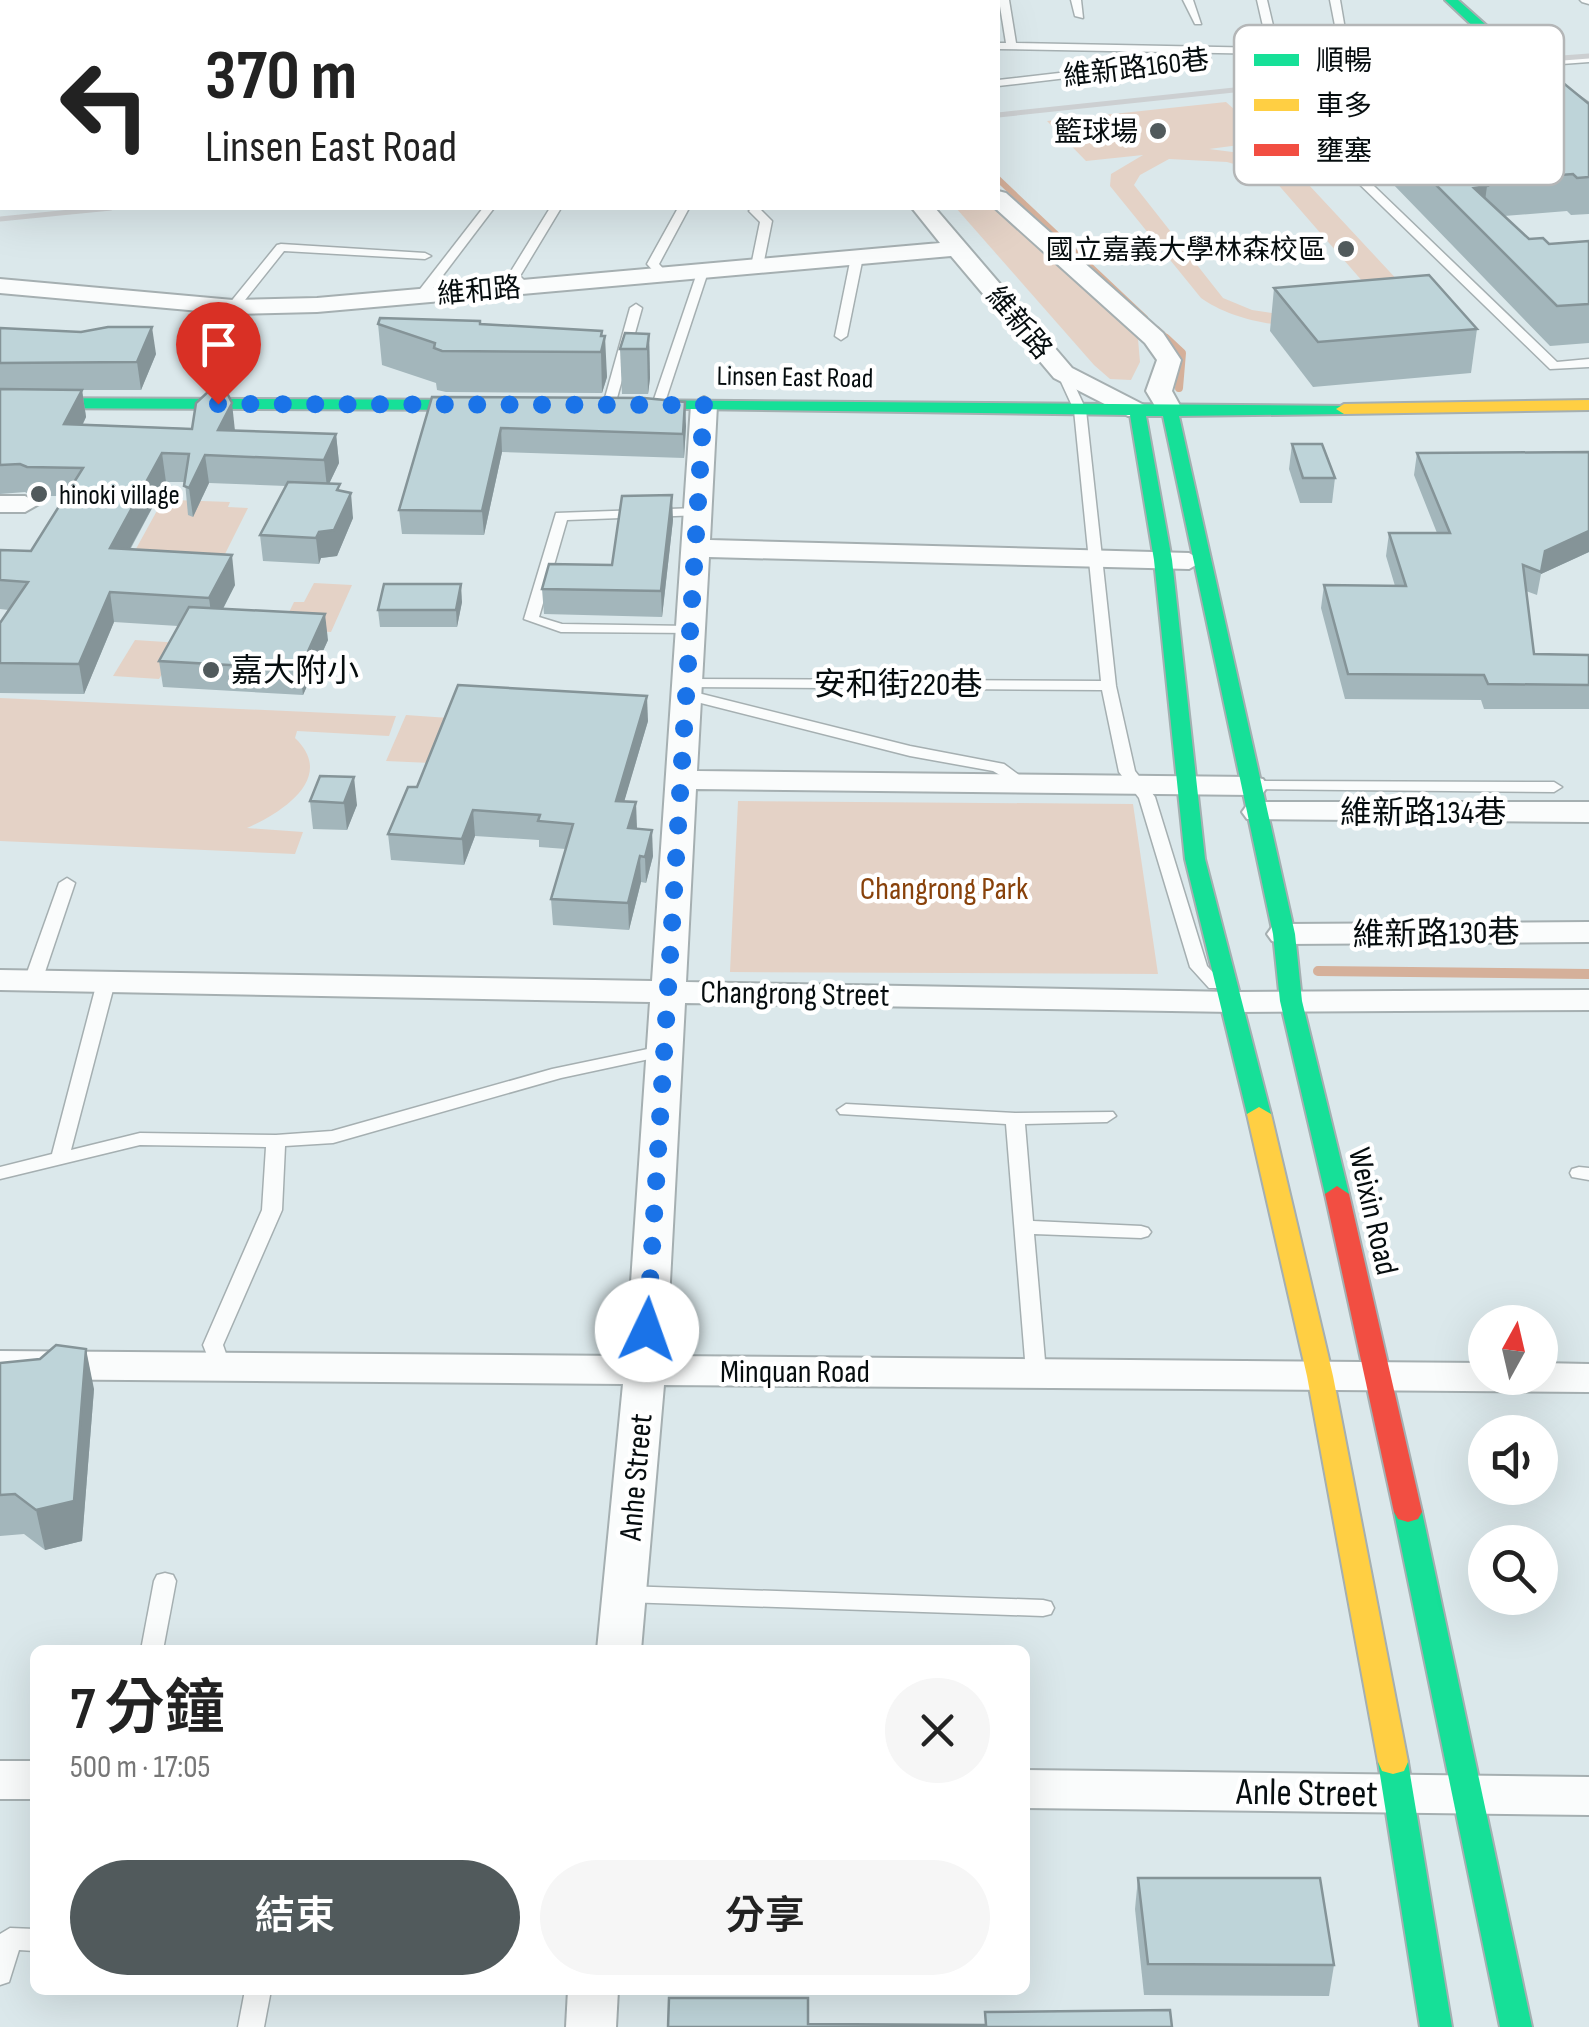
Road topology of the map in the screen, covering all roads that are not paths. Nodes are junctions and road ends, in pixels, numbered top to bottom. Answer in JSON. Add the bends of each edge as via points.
{"nodes":[{"id":1,"x":1004,"y":0,"type":"edge"},
{"id":2,"x":1076,"y":0,"type":"edge"},
{"id":3,"x":1188,"y":0,"type":"edge"},
{"id":4,"x":1262,"y":0,"type":"edge"},
{"id":5,"x":1335,"y":0,"type":"edge"},
{"id":6,"x":1451,"y":0,"type":"edge"},
{"id":7,"x":1080,"y":16,"type":"dead end"},
{"id":8,"x":1198,"y":22,"type":"dead end"},
{"id":9,"x":1268,"y":25,"type":"edge"},
{"id":10,"x":1340,"y":25,"type":"edge"},
{"id":11,"x":1479,"y":25,"type":"edge"},
{"id":12,"x":1000,"y":46,"type":"edge"},
{"id":13,"x":1011,"y":46,"type":"junction"},
{"id":14,"x":1234,"y":50,"type":"edge"},
{"id":15,"x":1234,"y":56,"type":"edge"},
{"id":16,"x":1589,"y":59,"type":"edge"},
{"id":17,"x":1564,"y":61,"type":"edge"},
{"id":18,"x":1000,"y":83,"type":"edge"},
{"id":19,"x":1564,"y":93,"type":"edge"},
{"id":20,"x":1589,"y":110,"type":"edge"},
{"id":21,"x":1367,"y":185,"type":"edge"},
{"id":22,"x":1000,"y":200,"type":"edge"},
{"id":23,"x":486,"y":210,"type":"edge"},
{"id":24,"x":554,"y":210,"type":"edge"},
{"id":25,"x":681,"y":210,"type":"edge"},
{"id":26,"x":756,"y":210,"type":"edge"},
{"id":27,"x":924,"y":210,"type":"edge"},
{"id":28,"x":958,"y":248,"type":"junction"},
{"id":29,"x":426,"y":256,"type":"dead end"},
{"id":30,"x":857,"y":257,"type":"junction"},
{"id":31,"x":757,"y":266,"type":"junction"},
{"id":32,"x":703,"y":270,"type":"junction"},
{"id":33,"x":661,"y":273,"type":"junction"},
{"id":34,"x":0,"y":286,"type":"edge"},
{"id":35,"x":524,"y":286,"type":"junction"},
{"id":36,"x":421,"y":296,"type":"junction"},
{"id":37,"x":232,"y":307,"type":"junction"},
{"id":38,"x":636,"y":308,"type":"dead end"},
{"id":39,"x":841,"y":336,"type":"dead end"},
{"id":40,"x":1589,"y":364,"type":"edge"},
{"id":41,"x":1062,"y":373,"type":"junction"},
{"id":42,"x":0,"y":403,"type":"edge"},
{"id":43,"x":510,"y":405,"type":"edge"},
{"id":44,"x":599,"y":405,"type":"joint"},
{"id":45,"x":658,"y":405,"type":"junction"},
{"id":46,"x":704,"y":405,"type":"junction"},
{"id":47,"x":1589,"y":405,"type":"edge"},
{"id":48,"x":1080,"y":410,"type":"junction"},
{"id":49,"x":1137,"y":410,"type":"junction"},
{"id":50,"x":1170,"y":411,"type":"junction"},
{"id":51,"x":698,"y":512,"type":"junction"},
{"id":52,"x":695,"y":548,"type":"junction"},
{"id":53,"x":1095,"y":558,"type":"junction"},
{"id":54,"x":1163,"y":560,"type":"junction"},
{"id":55,"x":1203,"y":561,"type":"junction"},
{"id":56,"x":690,"y":630,"type":"junction"},
{"id":57,"x":1109,"y":686,"type":"junction"},
{"id":58,"x":686,"y":689,"type":"junction"},
{"id":59,"x":680,"y":780,"type":"junction"},
{"id":60,"x":1019,"y":780,"type":"junction"},
{"id":61,"x":1137,"y":784,"type":"junction"},
{"id":62,"x":1187,"y":785,"type":"junction"},
{"id":63,"x":1554,"y":788,"type":"dead end"},
{"id":64,"x":1255,"y":800,"type":"junction"},
{"id":65,"x":1589,"y":812,"type":"edge"},
{"id":66,"x":67,"y":883,"type":"dead end"},
{"id":67,"x":1589,"y":932,"type":"edge"},
{"id":68,"x":1284,"y":934,"type":"junction"},
{"id":69,"x":16,"y":981,"type":"edge"},
{"id":70,"x":106,"y":982,"type":"junction"},
{"id":71,"x":667,"y":990,"type":"junction"},
{"id":72,"x":1589,"y":1000,"type":"edge"},
{"id":73,"x":1291,"y":1001,"type":"junction"},
{"id":74,"x":1233,"y":1002,"type":"junction"},
{"id":75,"x":662,"y":1051,"type":"junction"},
{"id":76,"x":846,"y":1110,"type":"dead end"},
{"id":77,"x":1107,"y":1116,"type":"dead end"},
{"id":78,"x":1015,"y":1119,"type":"junction"},
{"id":79,"x":276,"y":1141,"type":"junction"},
{"id":80,"x":60,"y":1158,"type":"junction"},
{"id":81,"x":0,"y":1173,"type":"edge"},
{"id":82,"x":1024,"y":1228,"type":"junction"},
{"id":83,"x":1141,"y":1232,"type":"dead end"},
{"id":84,"x":0,"y":1365,"type":"edge"},
{"id":85,"x":220,"y":1365,"type":"junction"},
{"id":86,"x":645,"y":1370,"type":"junction"},
{"id":87,"x":1036,"y":1372,"type":"junction"},
{"id":88,"x":1320,"y":1376,"type":"junction"},
{"id":89,"x":1380,"y":1377,"type":"junction"},
{"id":90,"x":1589,"y":1378,"type":"edge"},
{"id":91,"x":165,"y":1582,"type":"dead end"},
{"id":92,"x":624,"y":1594,"type":"junction"},
{"id":93,"x":1043,"y":1608,"type":"dead end"},
{"id":94,"x":153,"y":1645,"type":"edge"},
{"id":95,"x":619,"y":1645,"type":"edge"},
{"id":96,"x":0,"y":1780,"type":"edge"},
{"id":97,"x":30,"y":1780,"type":"edge"},
{"id":98,"x":1030,"y":1789,"type":"edge"},
{"id":99,"x":1399,"y":1793,"type":"junction"},
{"id":100,"x":1470,"y":1794,"type":"junction"},
{"id":101,"x":1589,"y":1796,"type":"edge"},
{"id":102,"x":15,"y":1940,"type":"edge"},
{"id":103,"x":0,"y":1974,"type":"edge"},
{"id":104,"x":257,"y":1995,"type":"edge"},
{"id":105,"x":594,"y":1995,"type":"edge"},
{"id":106,"x":251,"y":2027,"type":"edge"},
{"id":107,"x":591,"y":2027,"type":"edge"},
{"id":108,"x":1436,"y":2027,"type":"edge"},
{"id":109,"x":1516,"y":2027,"type":"edge"}],
"edges":[{"from":1,"to":13,"type":"lane"},
{"from":2,"to":7,"type":"lane"},
{"from":3,"to":8,"type":"lane"},
{"from":4,"to":9,"type":"lane"},
{"from":5,"to":10,"type":"lane"},
{"from":6,"to":11,"type":"street"},
{"from":12,"to":13,"type":"lane","name":"維新路160巷"},
{"from":13,"to":14,"type":"lane","name":"維新路160巷"},
{"from":15,"to":18,"type":"lane","name":"維新路160巷"},
{"from":16,"to":17,"type":"lane"},
{"from":19,"to":20,"type":"street"},
{"from":21,"to":40,"type":"lane","via":[[1554,366]]},
{"from":22,"to":50,"type":"street","via":[[1154,338],[1169,360],[1159,391]]},
{"from":23,"to":36,"type":"lane"},
{"from":24,"to":35,"type":"lane","via":[[514,276]]},
{"from":25,"to":33,"type":"lane","via":[[652,264]]},
{"from":26,"to":31,"type":"lane","via":[[766,221]]},
{"from":27,"to":28,"type":"street","name":"維新路"},
{"from":28,"to":30,"type":"street","name":"維和路"},
{"from":28,"to":41,"type":"street","name":"維新路"},
{"from":29,"to":37,"type":"lane","via":[[281,246]]},
{"from":30,"to":31,"type":"street","name":"維和路"},
{"from":30,"to":39,"type":"lane"},
{"from":31,"to":32,"type":"street","name":"維和路"},
{"from":32,"to":33,"type":"street","name":"維和路"},
{"from":32,"to":45,"type":"lane"},
{"from":33,"to":35,"type":"street","name":"維和路"},
{"from":34,"to":37,"type":"street","name":"維和路"},
{"from":35,"to":36,"type":"street","name":"維和路"},
{"from":36,"to":37,"type":"street","name":"維和路"},
{"from":38,"to":44,"type":"lane"},
{"from":41,"to":48,"type":"lane"},
{"from":41,"to":49,"type":"street","name":"維新路"},
{"from":42,"to":43,"type":"street"},
{"from":44,"to":45,"type":"street","name":"Linsen East Road"},
{"from":45,"to":46,"type":"street","name":"Linsen East Road"},
{"from":46,"to":48,"type":"street","name":"Linsen East Road"},
{"from":46,"to":51,"type":"street","name":"Anhe Street"},
{"from":47,"to":50,"type":"street","name":"Linsen East Road"},
{"from":48,"to":49,"type":"street","name":"Linsen East Road"},
{"from":48,"to":53,"type":"lane"},
{"from":49,"to":50,"type":"street","name":"Linsen East Road"},
{"from":49,"to":54,"type":"street"},
{"from":50,"to":55,"type":"street","name":"Weixin Road"},
{"from":51,"to":52,"type":"street","name":"Anhe Street"},
{"from":51,"to":56,"type":"lane","via":[[561,516],[531,618],[560,628]]},
{"from":52,"to":53,"type":"street"},
{"from":52,"to":56,"type":"street","name":"Anhe Street"},
{"from":53,"to":54,"type":"street"},
{"from":53,"to":57,"type":"lane"},
{"from":54,"to":55,"type":"street"},
{"from":54,"to":62,"type":"street"},
{"from":55,"to":64,"type":"street","name":"Weixin Road"},
{"from":56,"to":58,"type":"street","name":"Anhe Street"},
{"from":57,"to":58,"type":"lane","name":"安和街220巷"},
{"from":57,"to":61,"type":"lane","via":[[1127,772]]},
{"from":58,"to":59,"type":"street","name":"Anhe Street"},
{"from":58,"to":60,"type":"lane","via":[[910,751],[998,767]]},
{"from":59,"to":60,"type":"street","name":"維新路134巷"},
{"from":59,"to":71,"type":"street","name":"Anhe Street"},
{"from":60,"to":61,"type":"street","name":"維新路134巷"},
{"from":61,"to":62,"type":"street","name":"維新路134巷"},
{"from":61,"to":74,"type":"lane","via":[[1147,797],[1198,967]]},
{"from":62,"to":64,"type":"street","name":"維新路134巷"},
{"from":62,"to":74,"type":"street","via":[[1195,859]]},
{"from":63,"to":64,"type":"lane"},
{"from":64,"to":65,"type":"street","name":"維新路134巷"},
{"from":64,"to":68,"type":"street","name":"Weixin Road"},
{"from":66,"to":69,"type":"lane"},
{"from":67,"to":68,"type":"street","name":"維新路130巷"},
{"from":68,"to":73,"type":"street","name":"Weixin Road"},
{"from":69,"to":70,"type":"street","name":"Changrong Street"},
{"from":70,"to":71,"type":"street","name":"Changrong Street"},
{"from":70,"to":80,"type":"lane"},
{"from":71,"to":74,"type":"street","name":"Changrong Street"},
{"from":71,"to":75,"type":"street","name":"Anhe Street"},
{"from":72,"to":73,"type":"street","name":"Changrong Street"},
{"from":73,"to":74,"type":"street","name":"Changrong Street"},
{"from":73,"to":89,"type":"street","name":"Weixin Road"},
{"from":74,"to":88,"type":"street"},
{"from":75,"to":79,"type":"lane","via":[[558,1073],[333,1137]]},
{"from":75,"to":86,"type":"street","name":"Anhe Street"},
{"from":76,"to":78,"type":"lane"},
{"from":77,"to":78,"type":"lane"},
{"from":78,"to":82,"type":"lane"},
{"from":79,"to":80,"type":"lane","via":[[140,1138]]},
{"from":79,"to":85,"type":"lane","via":[[272,1210],[213,1345]]},
{"from":80,"to":81,"type":"lane"},
{"from":82,"to":83,"type":"lane"},
{"from":82,"to":87,"type":"lane"},
{"from":84,"to":85,"type":"street","name":"Minquan Road"},
{"from":85,"to":86,"type":"street","name":"Minquan Road"},
{"from":86,"to":87,"type":"street","name":"Minquan Road"},
{"from":86,"to":92,"type":"street","name":"Anhe Street"},
{"from":87,"to":88,"type":"street","name":"Minquan Road"},
{"from":88,"to":89,"type":"street","name":"Minquan Road"},
{"from":88,"to":99,"type":"street"},
{"from":89,"to":90,"type":"street","name":"Minquan Road"},
{"from":89,"to":100,"type":"street","name":"Weixin Road"},
{"from":91,"to":94,"type":"lane"},
{"from":92,"to":93,"type":"lane"},
{"from":92,"to":95,"type":"street","name":"Anhe Street"},
{"from":96,"to":97,"type":"street"},
{"from":98,"to":99,"type":"street","name":"Anle Street"},
{"from":99,"to":100,"type":"street","name":"Anle Street"},
{"from":99,"to":108,"type":"street"},
{"from":100,"to":101,"type":"street","name":"Anle Street"},
{"from":100,"to":109,"type":"street","name":"Weixin Road"},
{"from":102,"to":103,"type":"lane"},
{"from":104,"to":106,"type":"lane"},
{"from":105,"to":107,"type":"street"}]}
